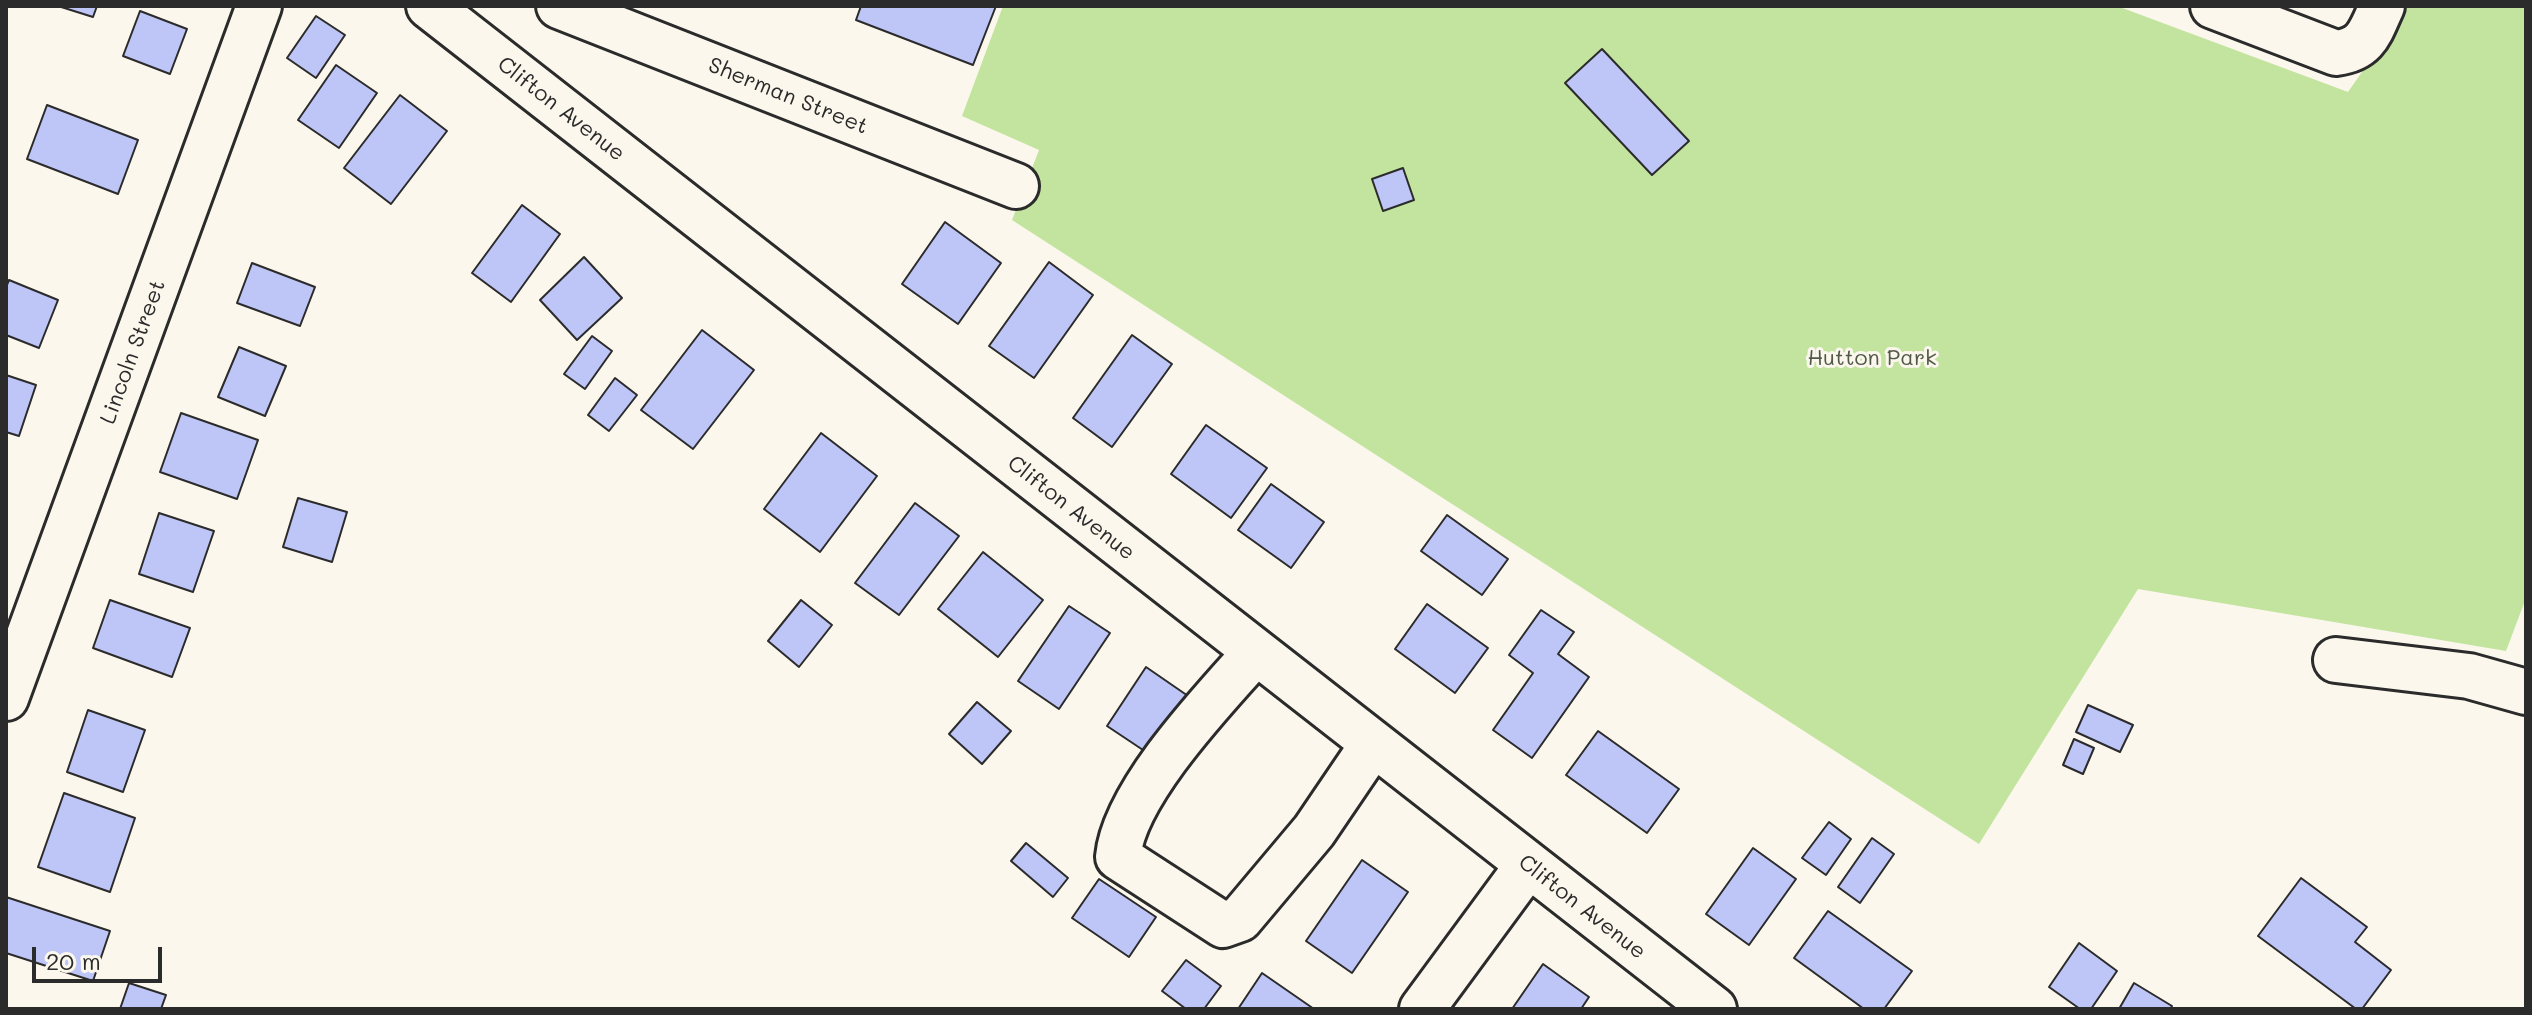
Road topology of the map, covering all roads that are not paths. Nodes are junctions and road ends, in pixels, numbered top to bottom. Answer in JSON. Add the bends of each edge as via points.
{"nodes":[{"id":1,"x":259,"y":6,"type":"edge"},
{"id":2,"x":429,"y":6,"type":"edge"},
{"id":3,"x":559,"y":6,"type":"edge"},
{"id":4,"x":2213,"y":6,"type":"edge"},
{"id":5,"x":2382,"y":6,"type":"edge"},
{"id":6,"x":1016,"y":186,"type":"dead end"},
{"id":7,"x":1256,"y":652,"type":"junction"},
{"id":8,"x":2336,"y":660,"type":"dead end"},
{"id":9,"x":2526,"y":692,"type":"edge"},
{"id":10,"x":6,"y":698,"type":"edge"},
{"id":11,"x":1373,"y":744,"type":"junction"},
{"id":12,"x":1528,"y":865,"type":"junction"},
{"id":13,"x":1422,"y":1009,"type":"edge"},
{"id":14,"x":1714,"y":1009,"type":"edge"}],
"edges":[{"from":1,"to":10,"type":"street","name":"Lincoln Street"},
{"from":2,"to":7,"type":"street","name":"Clifton Avenue"},
{"from":3,"to":6,"type":"street","name":"Sherman Street"},
{"from":4,"to":5,"type":"street","via":[[2336,53],[2352,51],[2367,39]]},
{"from":7,"to":11,"type":"street","name":"Clifton Avenue"},
{"from":7,"to":11,"type":"street","via":[[1194,720],[1136,803],[1118,857],[1223,925],[1240,919],[1314,831]]},
{"from":8,"to":9,"type":"street","via":[[2469,676]]},
{"from":11,"to":12,"type":"street","name":"Clifton Avenue"},
{"from":12,"to":13,"type":"street"},
{"from":12,"to":14,"type":"street","name":"Clifton Avenue"}]}
